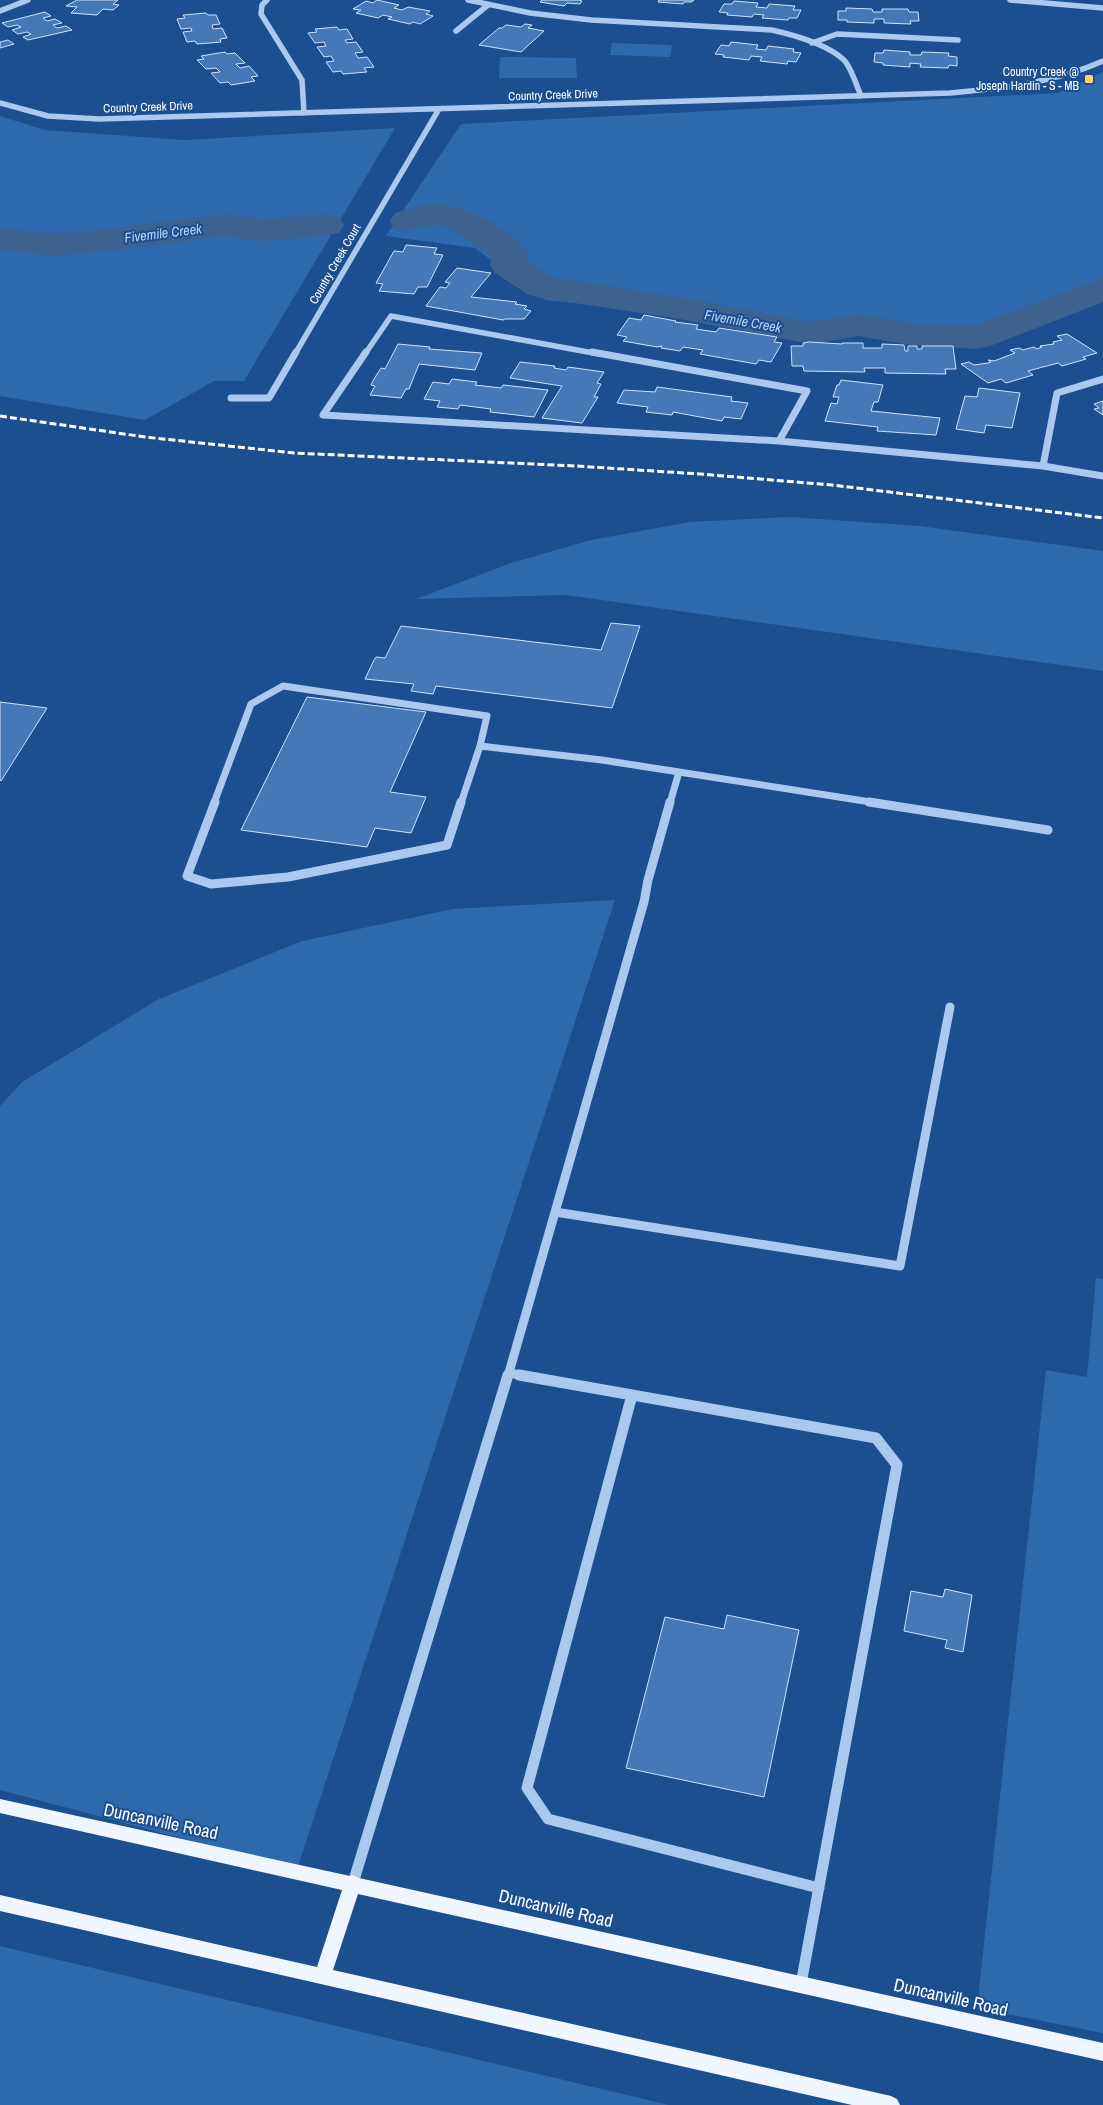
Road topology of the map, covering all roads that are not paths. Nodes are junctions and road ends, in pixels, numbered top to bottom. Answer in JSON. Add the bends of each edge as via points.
{"nodes":[{"id":1,"x":28,"y":0,"type":"edge"},
{"id":2,"x":267,"y":0,"type":"edge"},
{"id":3,"x":468,"y":0,"type":"edge"},
{"id":4,"x":1010,"y":0,"type":"edge"},
{"id":5,"x":488,"y":5,"type":"junction"},
{"id":6,"x":1103,"y":8,"type":"edge"},
{"id":7,"x":0,"y":11,"type":"edge"},
{"id":8,"x":456,"y":31,"type":"dead end"},
{"id":9,"x":958,"y":40,"type":"dead end"},
{"id":10,"x":812,"y":43,"type":"junction"},
{"id":11,"x":1103,"y":61,"type":"edge"},
{"id":12,"x":861,"y":96,"type":"junction"},
{"id":13,"x":0,"y":103,"type":"edge"},
{"id":14,"x":439,"y":109,"type":"junction"},
{"id":15,"x":304,"y":113,"type":"junction"},
{"id":16,"x":1103,"y":379,"type":"edge"},
{"id":17,"x":231,"y":398,"type":"dead end"},
{"id":18,"x":779,"y":441,"type":"junction"},
{"id":19,"x":1043,"y":466,"type":"junction"},
{"id":20,"x":1103,"y":476,"type":"edge"},
{"id":21,"x":480,"y":746,"type":"junction"},
{"id":22,"x":679,"y":772,"type":"junction"},
{"id":23,"x":1048,"y":830,"type":"dead end"},
{"id":24,"x":950,"y":1007,"type":"dead end"},
{"id":25,"x":555,"y":1212,"type":"junction"},
{"id":26,"x":509,"y":1373,"type":"junction"},
{"id":27,"x":632,"y":1395,"type":"junction"},
{"id":28,"x":0,"y":1806,"type":"edge"},
{"id":29,"x":352,"y":1883,"type":"junction"},
{"id":30,"x":819,"y":1888,"type":"junction"},
{"id":31,"x":0,"y":1903,"type":"edge"},
{"id":32,"x":323,"y":1976,"type":"junction"},
{"id":33,"x":801,"y":1984,"type":"junction"},
{"id":34,"x":1103,"y":2052,"type":"edge"},
{"id":35,"x":890,"y":2105,"type":"edge"}],
"edges":[{"from":1,"to":7,"type":"street"},
{"from":2,"to":15,"type":"street","via":[[262,5],[261,14],[302,80]]},
{"from":3,"to":5,"type":"street"},
{"from":4,"to":6,"type":"street"},
{"from":5,"to":8,"type":"street"},
{"from":5,"to":10,"type":"street","via":[[592,20],[772,30]]},
{"from":9,"to":10,"type":"street","via":[[837,34]]},
{"from":10,"to":12,"type":"street","via":[[845,62]]},
{"from":11,"to":12,"type":"street","name":"Country Creek Drive","via":[[1059,78],[1003,88]]},
{"from":12,"to":14,"type":"street","name":"Country Creek Drive"},
{"from":13,"to":15,"type":"street","name":"Country Creek Drive","via":[[48,116],[99,119]]},
{"from":14,"to":15,"type":"street","name":"Country Creek Drive"},
{"from":14,"to":17,"type":"street","name":"Country Creek Court","via":[[269,398]]},
{"from":16,"to":19,"type":"street","via":[[1057,393]]},
{"from":18,"to":18,"type":"street","via":[[759,440],[323,415],[391,316],[807,392]]},
{"from":18,"to":19,"type":"street"},
{"from":19,"to":20,"type":"street"},
{"from":21,"to":21,"type":"street","via":[[487,716],[283,686],[251,704],[187,876],[211,884],[288,877],[447,845]]},
{"from":21,"to":22,"type":"street"},
{"from":22,"to":23,"type":"street"},
{"from":22,"to":25,"type":"street"},
{"from":24,"to":25,"type":"street","via":[[900,1266]]},
{"from":25,"to":26,"type":"street"},
{"from":26,"to":27,"type":"street"},
{"from":26,"to":29,"type":"street"},
{"from":27,"to":30,"type":"street","via":[[876,1438],[897,1465]]},
{"from":27,"to":30,"type":"street","via":[[527,1788],[548,1819]]},
{"from":28,"to":29,"type":"main road","name":"Duncanville Road"},
{"from":29,"to":32,"type":"main road"},
{"from":29,"to":33,"type":"main road","name":"Duncanville Road"},
{"from":30,"to":33,"type":"street"},
{"from":31,"to":32,"type":"main road"},
{"from":32,"to":35,"type":"main road"},
{"from":33,"to":34,"type":"main road","name":"Duncanville Road"}]}
